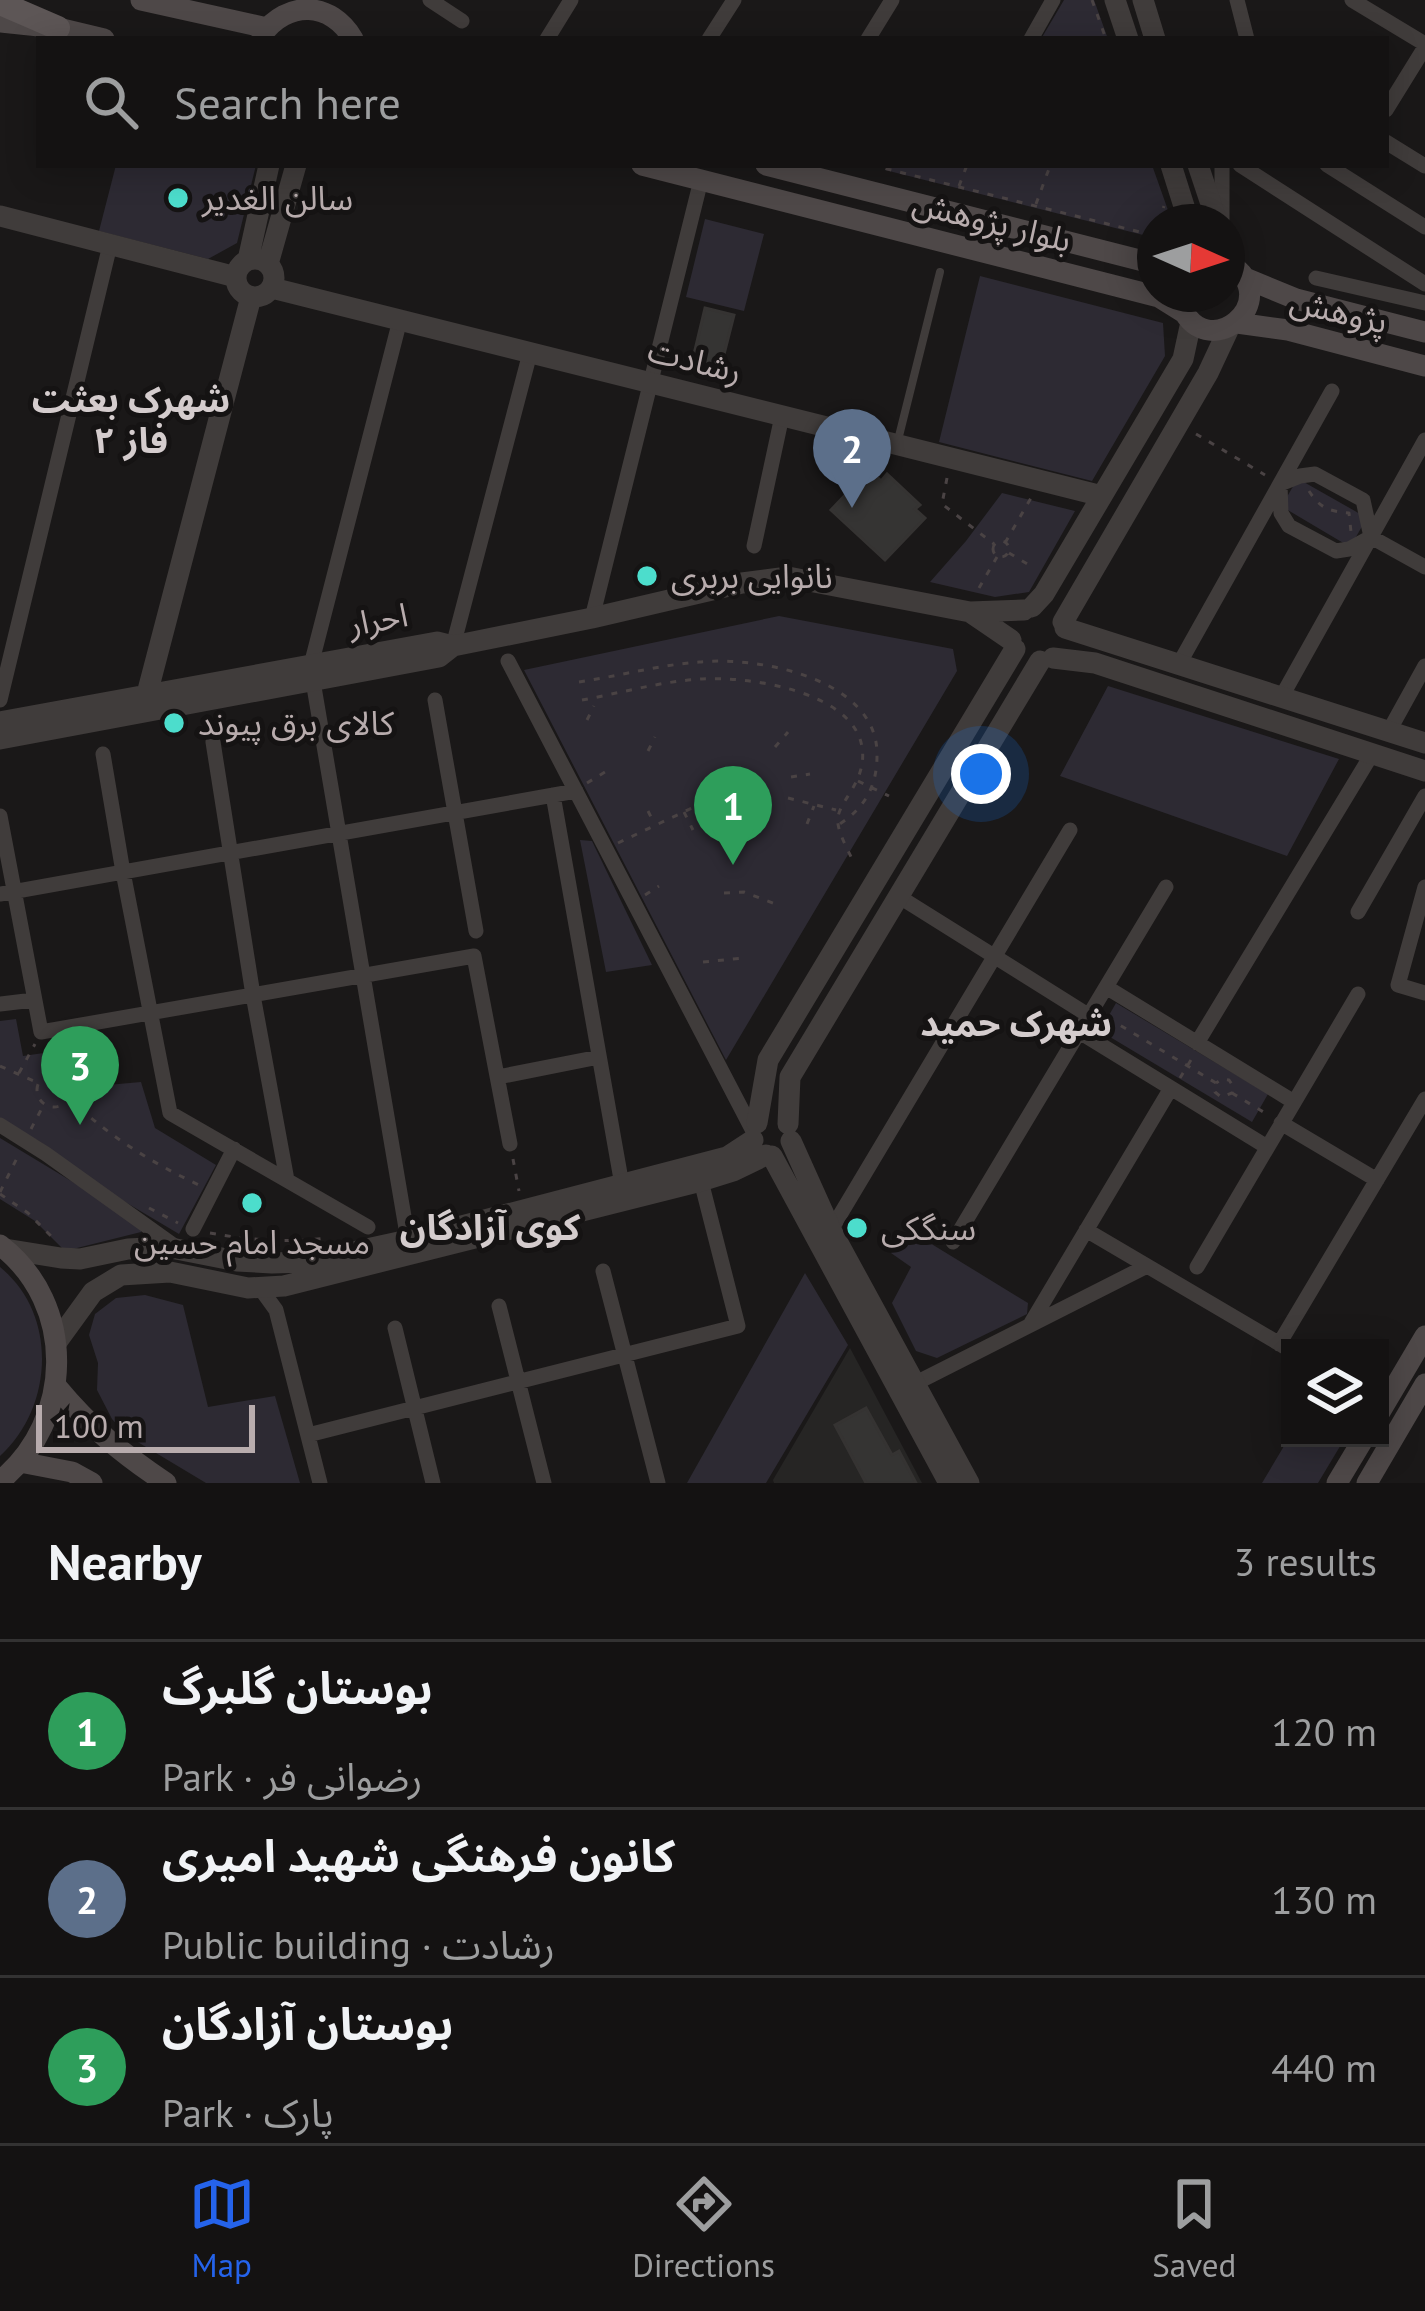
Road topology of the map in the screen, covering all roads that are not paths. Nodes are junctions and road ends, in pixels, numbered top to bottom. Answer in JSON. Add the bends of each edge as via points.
{"nodes":[{"id":1,"x":141,"y":0,"type":"edge"},
{"id":2,"x":210,"y":0,"type":"edge"},
{"id":3,"x":430,"y":0,"type":"edge"},
{"id":4,"x":571,"y":0,"type":"edge"},
{"id":5,"x":734,"y":0,"type":"edge"},
{"id":6,"x":892,"y":0,"type":"edge"},
{"id":7,"x":1053,"y":0,"type":"edge"},
{"id":8,"x":1115,"y":0,"type":"edge"},
{"id":9,"x":1142,"y":0,"type":"edge"},
{"id":10,"x":1237,"y":0,"type":"edge"},
{"id":11,"x":1352,"y":0,"type":"edge"},
{"id":12,"x":0,"y":3,"type":"edge"},
{"id":13,"x":179,"y":10,"type":"junction"},
{"id":14,"x":343,"y":20,"type":"edge"},
{"id":15,"x":462,"y":21,"type":"dead end"},
{"id":16,"x":0,"y":22,"type":"edge"},
{"id":17,"x":270,"y":22,"type":"edge"},
{"id":18,"x":58,"y":28,"type":"junction"},
{"id":19,"x":91,"y":36,"type":"edge"},
{"id":20,"x":549,"y":36,"type":"edge"},
{"id":21,"x":711,"y":36,"type":"edge"},
{"id":22,"x":870,"y":36,"type":"edge"},
{"id":23,"x":1032,"y":36,"type":"edge"},
{"id":24,"x":1127,"y":36,"type":"edge"},
{"id":25,"x":1155,"y":36,"type":"edge"},
{"id":26,"x":1246,"y":36,"type":"edge"},
{"id":27,"x":1425,"y":45,"type":"edge"},
{"id":28,"x":1389,"y":105,"type":"edge"},
{"id":29,"x":1389,"y":144,"type":"edge"},
{"id":30,"x":1425,"y":166,"type":"edge"},
{"id":31,"x":268,"y":168,"type":"edge"},
{"id":32,"x":295,"y":168,"type":"edge"},
{"id":33,"x":654,"y":168,"type":"edge"},
{"id":34,"x":785,"y":168,"type":"edge"},
{"id":35,"x":1172,"y":168,"type":"edge"},
{"id":36,"x":1199,"y":168,"type":"edge"},
{"id":37,"x":1222,"y":168,"type":"edge"},
{"id":38,"x":1245,"y":168,"type":"edge"},
{"id":39,"x":1332,"y":168,"type":"edge"},
{"id":40,"x":701,"y":180,"type":"junction"},
{"id":41,"x":1183,"y":204,"type":"edge"},
{"id":42,"x":1213,"y":204,"type":"edge"},
{"id":43,"x":1221,"y":204,"type":"edge"},
{"id":44,"x":0,"y":216,"type":"edge"},
{"id":45,"x":1425,"y":227,"type":"edge"},
{"id":46,"x":110,"y":245,"type":"junction"},
{"id":47,"x":1137,"y":258,"type":"edge"},
{"id":48,"x":250,"y":267,"type":"junction"},
{"id":49,"x":1245,"y":270,"type":"edge"},
{"id":50,"x":940,"y":272,"type":"dead end"},
{"id":51,"x":1316,"y":278,"type":"dead end"},
{"id":52,"x":1425,"y":284,"type":"edge"},
{"id":53,"x":1137,"y":291,"type":"edge"},
{"id":54,"x":261,"y":293,"type":"junction"},
{"id":55,"x":1425,"y":303,"type":"edge"},
{"id":56,"x":1185,"y":312,"type":"edge"},
{"id":57,"x":1188,"y":312,"type":"edge"},
{"id":58,"x":1242,"y":312,"type":"edge"},
{"id":59,"x":400,"y":320,"type":"junction"},
{"id":60,"x":1233,"y":325,"type":"junction"},
{"id":61,"x":1425,"y":332,"type":"edge"},
{"id":62,"x":530,"y":353,"type":"junction"},
{"id":63,"x":1425,"y":366,"type":"edge"},
{"id":64,"x":650,"y":383,"type":"junction"},
{"id":65,"x":1332,"y":391,"type":"dead end"},
{"id":66,"x":782,"y":416,"type":"junction"},
{"id":67,"x":1425,"y":440,"type":"edge"},
{"id":68,"x":896,"y":445,"type":"junction"},
{"id":69,"x":1280,"y":484,"type":"junction"},
{"id":70,"x":1102,"y":496,"type":"junction"},
{"id":71,"x":1371,"y":537,"type":"junction"},
{"id":72,"x":754,"y":546,"type":"dead end"},
{"id":73,"x":1425,"y":567,"type":"edge"},
{"id":74,"x":1028,"y":608,"type":"junction"},
{"id":75,"x":970,"y":612,"type":"junction"},
{"id":76,"x":592,"y":618,"type":"junction"},
{"id":77,"x":1064,"y":625,"type":"junction"},
{"id":78,"x":1013,"y":644,"type":"junction"},
{"id":79,"x":453,"y":646,"type":"junction"},
{"id":80,"x":1046,"y":660,"type":"junction"},
{"id":81,"x":508,"y":661,"type":"dead end"},
{"id":82,"x":1179,"y":664,"type":"junction"},
{"id":83,"x":1425,"y":666,"type":"edge"},
{"id":84,"x":312,"y":673,"type":"junction"},
{"id":85,"x":1282,"y":696,"type":"junction"},
{"id":86,"x":0,"y":700,"type":"edge"},
{"id":87,"x":435,"y":700,"type":"dead end"},
{"id":88,"x":149,"y":702,"type":"junction"},
{"id":89,"x":0,"y":722,"type":"edge"},
{"id":90,"x":1389,"y":731,"type":"junction"},
{"id":91,"x":0,"y":739,"type":"edge"},
{"id":92,"x":213,"y":742,"type":"dead end"},
{"id":93,"x":1425,"y":743,"type":"edge"},
{"id":94,"x":104,"y":754,"type":"dead end"},
{"id":95,"x":1372,"y":754,"type":"junction"},
{"id":96,"x":1425,"y":771,"type":"edge"},
{"id":97,"x":576,"y":790,"type":"junction"},
{"id":98,"x":554,"y":795,"type":"junction"},
{"id":99,"x":1425,"y":796,"type":"edge"},
{"id":100,"x":456,"y":812,"type":"junction"},
{"id":101,"x":0,"y":816,"type":"edge"},
{"id":102,"x":1070,"y":830,"type":"dead end"},
{"id":103,"x":340,"y":833,"type":"junction"},
{"id":104,"x":232,"y":852,"type":"junction"},
{"id":105,"x":123,"y":872,"type":"junction"},
{"id":106,"x":1166,"y":887,"type":"dead end"},
{"id":107,"x":1425,"y":887,"type":"edge"},
{"id":108,"x":7,"y":893,"type":"edge"},
{"id":109,"x":898,"y":896,"type":"junction"},
{"id":110,"x":1358,"y":912,"type":"dead end"},
{"id":111,"x":476,"y":931,"type":"dead end"},
{"id":112,"x":994,"y":956,"type":"junction"},
{"id":113,"x":363,"y":976,"type":"junction"},
{"id":114,"x":1106,"y":987,"type":"junction"},
{"id":115,"x":1425,"y":993,"type":"edge"},
{"id":116,"x":1358,"y":994,"type":"dead end"},
{"id":117,"x":253,"y":995,"type":"junction"},
{"id":118,"x":34,"y":1000,"type":"junction"},
{"id":119,"x":0,"y":1004,"type":"edge"},
{"id":120,"x":1090,"y":1012,"type":"junction"},
{"id":121,"x":149,"y":1013,"type":"junction"},
{"id":122,"x":1078,"y":1031,"type":"junction"},
{"id":123,"x":1197,"y":1043,"type":"junction"},
{"id":124,"x":599,"y":1057,"type":"junction"},
{"id":125,"x":498,"y":1077,"type":"junction"},
{"id":126,"x":1171,"y":1088,"type":"junction"},
{"id":127,"x":1425,"y":1099,"type":"edge"},
{"id":128,"x":1294,"y":1102,"type":"junction"},
{"id":129,"x":1281,"y":1123,"type":"junction"},
{"id":130,"x":0,"y":1125,"type":"edge"},
{"id":131,"x":790,"y":1132,"type":"junction"},
{"id":132,"x":760,"y":1141,"type":"junction"},
{"id":133,"x":510,"y":1144,"type":"road end"},
{"id":134,"x":1267,"y":1147,"type":"junction"},
{"id":135,"x":233,"y":1149,"type":"junction"},
{"id":136,"x":286,"y":1180,"type":"junction"},
{"id":137,"x":701,"y":1180,"type":"junction"},
{"id":138,"x":1377,"y":1180,"type":"junction"},
{"id":139,"x":622,"y":1185,"type":"junction"},
{"id":140,"x":368,"y":1227,"type":"dead end"},
{"id":141,"x":193,"y":1229,"type":"road end"},
{"id":142,"x":831,"y":1230,"type":"junction"},
{"id":143,"x":1087,"y":1230,"type":"junction"},
{"id":144,"x":408,"y":1240,"type":"junction"},
{"id":145,"x":953,"y":1242,"type":"dead end"},
{"id":146,"x":3,"y":1247,"type":"edge"},
{"id":147,"x":179,"y":1249,"type":"junction"},
{"id":148,"x":1147,"y":1265,"type":"junction"},
{"id":149,"x":1197,"y":1267,"type":"dead end"},
{"id":150,"x":603,"y":1271,"type":"dead end"},
{"id":151,"x":260,"y":1288,"type":"junction"},
{"id":152,"x":499,"y":1306,"type":"dead end"},
{"id":153,"x":1031,"y":1323,"type":"junction"},
{"id":154,"x":395,"y":1328,"type":"dead end"},
{"id":155,"x":1425,"y":1336,"type":"edge"},
{"id":156,"x":1289,"y":1339,"type":"edge"},
{"id":157,"x":56,"y":1342,"type":"junction"},
{"id":158,"x":1281,"y":1345,"type":"edge"},
{"id":159,"x":625,"y":1355,"type":"junction"},
{"id":160,"x":518,"y":1382,"type":"junction"},
{"id":161,"x":914,"y":1384,"type":"junction"},
{"id":162,"x":1425,"y":1384,"type":"edge"},
{"id":163,"x":56,"y":1386,"type":"junction"},
{"id":164,"x":1389,"y":1394,"type":"edge"},
{"id":165,"x":416,"y":1408,"type":"junction"},
{"id":166,"x":308,"y":1435,"type":"junction"},
{"id":167,"x":1359,"y":1447,"type":"edge"},
{"id":168,"x":12,"y":1474,"type":"edge"},
{"id":169,"x":92,"y":1483,"type":"edge"},
{"id":170,"x":166,"y":1483,"type":"edge"},
{"id":171,"x":320,"y":1483,"type":"edge"},
{"id":172,"x":433,"y":1483,"type":"edge"},
{"id":173,"x":544,"y":1483,"type":"edge"},
{"id":174,"x":658,"y":1483,"type":"edge"},
{"id":175,"x":949,"y":1483,"type":"edge"},
{"id":176,"x":969,"y":1483,"type":"edge"},
{"id":177,"x":1337,"y":1483,"type":"edge"},
{"id":178,"x":1367,"y":1483,"type":"edge"}],
"edges":[{"from":1,"to":13,"type":"main road"},
{"from":2,"to":13,"type":"street"},
{"from":3,"to":15,"type":"street"},
{"from":4,"to":20,"type":"street"},
{"from":5,"to":21,"type":"street"},
{"from":6,"to":22,"type":"street"},
{"from":7,"to":23,"type":"street"},
{"from":8,"to":24,"type":"street"},
{"from":9,"to":25,"type":"street"},
{"from":10,"to":26,"type":"street"},
{"from":11,"to":27,"type":"street"},
{"from":12,"to":18,"type":"main road"},
{"from":13,"to":17,"type":"main road"},
{"from":14,"to":17,"type":"main road","via":[[311,8]]},
{"from":16,"to":18,"type":"main road"},
{"from":18,"to":19,"type":"main road"},
{"from":27,"to":28,"type":"street"},
{"from":29,"to":30,"type":"street"},
{"from":31,"to":48,"type":"street"},
{"from":32,"to":48,"type":"street"},
{"from":33,"to":40,"type":"main road","name":"بلوار پژوهش"},
{"from":34,"to":47,"type":"main road","name":"بلوار پژوهش"},
{"from":35,"to":41,"type":"street"},
{"from":36,"to":42,"type":"street"},
{"from":37,"to":43,"type":"street"},
{"from":38,"to":52,"type":"street"},
{"from":39,"to":45,"type":"street"},
{"from":40,"to":53,"type":"main road","name":"بلوار پژوهش"},
{"from":40,"to":64,"type":"street"},
{"from":44,"to":46,"type":"street"},
{"from":46,"to":48,"type":"street"},
{"from":46,"to":86,"type":"street"},
{"from":48,"to":54,"type":"street","via":[[241,292]]},
{"from":48,"to":54,"type":"street","via":[[274,276]]},
{"from":49,"to":61,"type":"main road","name":"پژوهش","via":[[1296,299]]},
{"from":50,"to":68,"type":"lane"},
{"from":51,"to":55,"type":"street"},
{"from":54,"to":59,"type":"street","name":"رشادت"},
{"from":54,"to":88,"type":"street"},
{"from":56,"to":70,"type":"street","via":[[1183,359]]},
{"from":57,"to":60,"type":"main road","name":"بلوار پژوهش","via":[[1202,328]]},
{"from":58,"to":60,"type":"main road"},
{"from":59,"to":62,"type":"street","name":"رشادت"},
{"from":59,"to":84,"type":"street"},
{"from":60,"to":63,"type":"main road","name":"پژوهش","via":[[1288,330]]},
{"from":60,"to":77,"type":"street"},
{"from":62,"to":64,"type":"street","name":"رشادت"},
{"from":62,"to":79,"type":"street"},
{"from":64,"to":66,"type":"street","name":"رشادت"},
{"from":64,"to":76,"type":"street"},
{"from":65,"to":69,"type":"street"},
{"from":66,"to":68,"type":"street","name":"رشادت"},
{"from":66,"to":72,"type":"street"},
{"from":67,"to":71,"type":"street"},
{"from":68,"to":70,"type":"street","name":"رشادت"},
{"from":69,"to":71,"type":"street","via":[[1315,474],[1363,500]]},
{"from":69,"to":71,"type":"street","via":[[1289,526],[1336,550]]},
{"from":69,"to":82,"type":"street"},
{"from":70,"to":74,"type":"street"},
{"from":71,"to":73,"type":"street"},
{"from":71,"to":85,"type":"street"},
{"from":74,"to":75,"type":"street"},
{"from":74,"to":77,"type":"street","via":[[1049,608]]},
{"from":74,"to":78,"type":"street","via":[[1013,623]]},
{"from":75,"to":76,"type":"street","name":"احرار","via":[[788,577]]},
{"from":75,"to":78,"type":"street"},
{"from":76,"to":79,"type":"street","name":"احرار"},
{"from":77,"to":80,"type":"street","via":[[1064,645]]},
{"from":77,"to":82,"type":"street"},
{"from":78,"to":80,"type":"street","via":[[1028,660]]},
{"from":78,"to":132,"type":"street","via":[[768,1060]]},
{"from":79,"to":84,"type":"street","name":"احرار","via":[[439,657]]},
{"from":80,"to":95,"type":"street","via":[[1095,663]]},
{"from":80,"to":109,"type":"street"},
{"from":81,"to":97,"type":"street"},
{"from":82,"to":85,"type":"street"},
{"from":83,"to":90,"type":"street"},
{"from":84,"to":88,"type":"street","name":"احرار"},
{"from":84,"to":103,"type":"street"},
{"from":85,"to":90,"type":"street"},
{"from":87,"to":100,"type":"street"},
{"from":88,"to":89,"type":"street","name":"احرار"},
{"from":88,"to":91,"type":"street","name":"احرار"},
{"from":90,"to":93,"type":"street"},
{"from":92,"to":104,"type":"street"},
{"from":94,"to":105,"type":"street"},
{"from":95,"to":96,"type":"street"},
{"from":95,"to":123,"type":"street"},
{"from":97,"to":98,"type":"street"},
{"from":97,"to":132,"type":"street"},
{"from":98,"to":100,"type":"street"},
{"from":98,"to":124,"type":"street"},
{"from":99,"to":110,"type":"street"},
{"from":100,"to":103,"type":"street"},
{"from":100,"to":111,"type":"street"},
{"from":101,"to":108,"type":"street"},
{"from":102,"to":112,"type":"street"},
{"from":103,"to":104,"type":"street"},
{"from":103,"to":113,"type":"street"},
{"from":104,"to":105,"type":"street"},
{"from":104,"to":117,"type":"street"},
{"from":105,"to":108,"type":"street"},
{"from":105,"to":121,"type":"street"},
{"from":106,"to":114,"type":"street"},
{"from":107,"to":115,"type":"street","via":[[1398,985]]},
{"from":108,"to":118,"type":"street"},
{"from":109,"to":112,"type":"street"},
{"from":109,"to":131,"type":"street","via":[[790,1077]]},
{"from":112,"to":120,"type":"street"},
{"from":112,"to":142,"type":"street"},
{"from":113,"to":117,"type":"street"},
{"from":113,"to":125,"type":"street","via":[[474,956]]},
{"from":113,"to":144,"type":"street"},
{"from":114,"to":120,"type":"street"},
{"from":114,"to":123,"type":"street"},
{"from":116,"to":128,"type":"street"},
{"from":117,"to":121,"type":"street"},
{"from":117,"to":136,"type":"street"},
{"from":118,"to":119,"type":"street"},
{"from":118,"to":121,"type":"street","via":[[41,1032]]},
{"from":120,"to":122,"type":"street"},
{"from":121,"to":135,"type":"street","via":[[170,1112]]},
{"from":122,"to":126,"type":"street"},
{"from":122,"to":145,"type":"street"},
{"from":123,"to":128,"type":"street"},
{"from":124,"to":125,"type":"street"},
{"from":124,"to":139,"type":"street"},
{"from":125,"to":133,"type":"street"},
{"from":126,"to":134,"type":"street"},
{"from":126,"to":143,"type":"street"},
{"from":127,"to":138,"type":"street"},
{"from":128,"to":129,"type":"street"},
{"from":129,"to":134,"type":"street"},
{"from":129,"to":138,"type":"street"},
{"from":130,"to":147,"type":"street"},
{"from":131,"to":132,"type":"street","via":[[784,1152]]},
{"from":131,"to":132,"type":"street","via":[[773,1116]]},
{"from":131,"to":142,"type":"street"},
{"from":132,"to":137,"type":"street","via":[[733,1171]]},
{"from":132,"to":139,"type":"street"},
{"from":132,"to":175,"type":"street"},
{"from":134,"to":149,"type":"street"},
{"from":135,"to":136,"type":"street"},
{"from":135,"to":141,"type":"street"},
{"from":136,"to":140,"type":"street"},
{"from":137,"to":151,"type":"street"},
{"from":137,"to":159,"type":"street","via":[[738,1326]]},
{"from":138,"to":156,"type":"street"},
{"from":139,"to":144,"type":"street"},
{"from":142,"to":161,"type":"street"},
{"from":143,"to":148,"type":"street"},
{"from":143,"to":153,"type":"street"},
{"from":144,"to":147,"type":"street","via":[[307,1262],[237,1261]]},
{"from":146,"to":147,"type":"street","via":[[61,1258]]},
{"from":146,"to":157,"type":"main road","via":[[40,1291]]},
{"from":148,"to":153,"type":"street"},
{"from":148,"to":158,"type":"street"},
{"from":150,"to":159,"type":"street"},
{"from":151,"to":157,"type":"street","via":[[170,1272],[121,1275],[93,1292]]},
{"from":151,"to":166,"type":"street","via":[[276,1310]]},
{"from":152,"to":160,"type":"street"},
{"from":153,"to":161,"type":"street"},
{"from":154,"to":165,"type":"street"},
{"from":155,"to":164,"type":"main road"},
{"from":157,"to":163,"type":"main road"},
{"from":159,"to":160,"type":"street"},
{"from":159,"to":174,"type":"street"},
{"from":160,"to":165,"type":"street"},
{"from":160,"to":173,"type":"street"},
{"from":161,"to":176,"type":"street"},
{"from":162,"to":178,"type":"main road"},
{"from":163,"to":168,"type":"main road","via":[[37,1439]]},
{"from":163,"to":170,"type":"main road","via":[[118,1451]]},
{"from":165,"to":166,"type":"street"},
{"from":165,"to":172,"type":"street"},
{"from":166,"to":171,"type":"street"},
{"from":167,"to":177,"type":"main road"},
{"from":168,"to":169,"type":"main road","via":[[72,1472]]}]}
